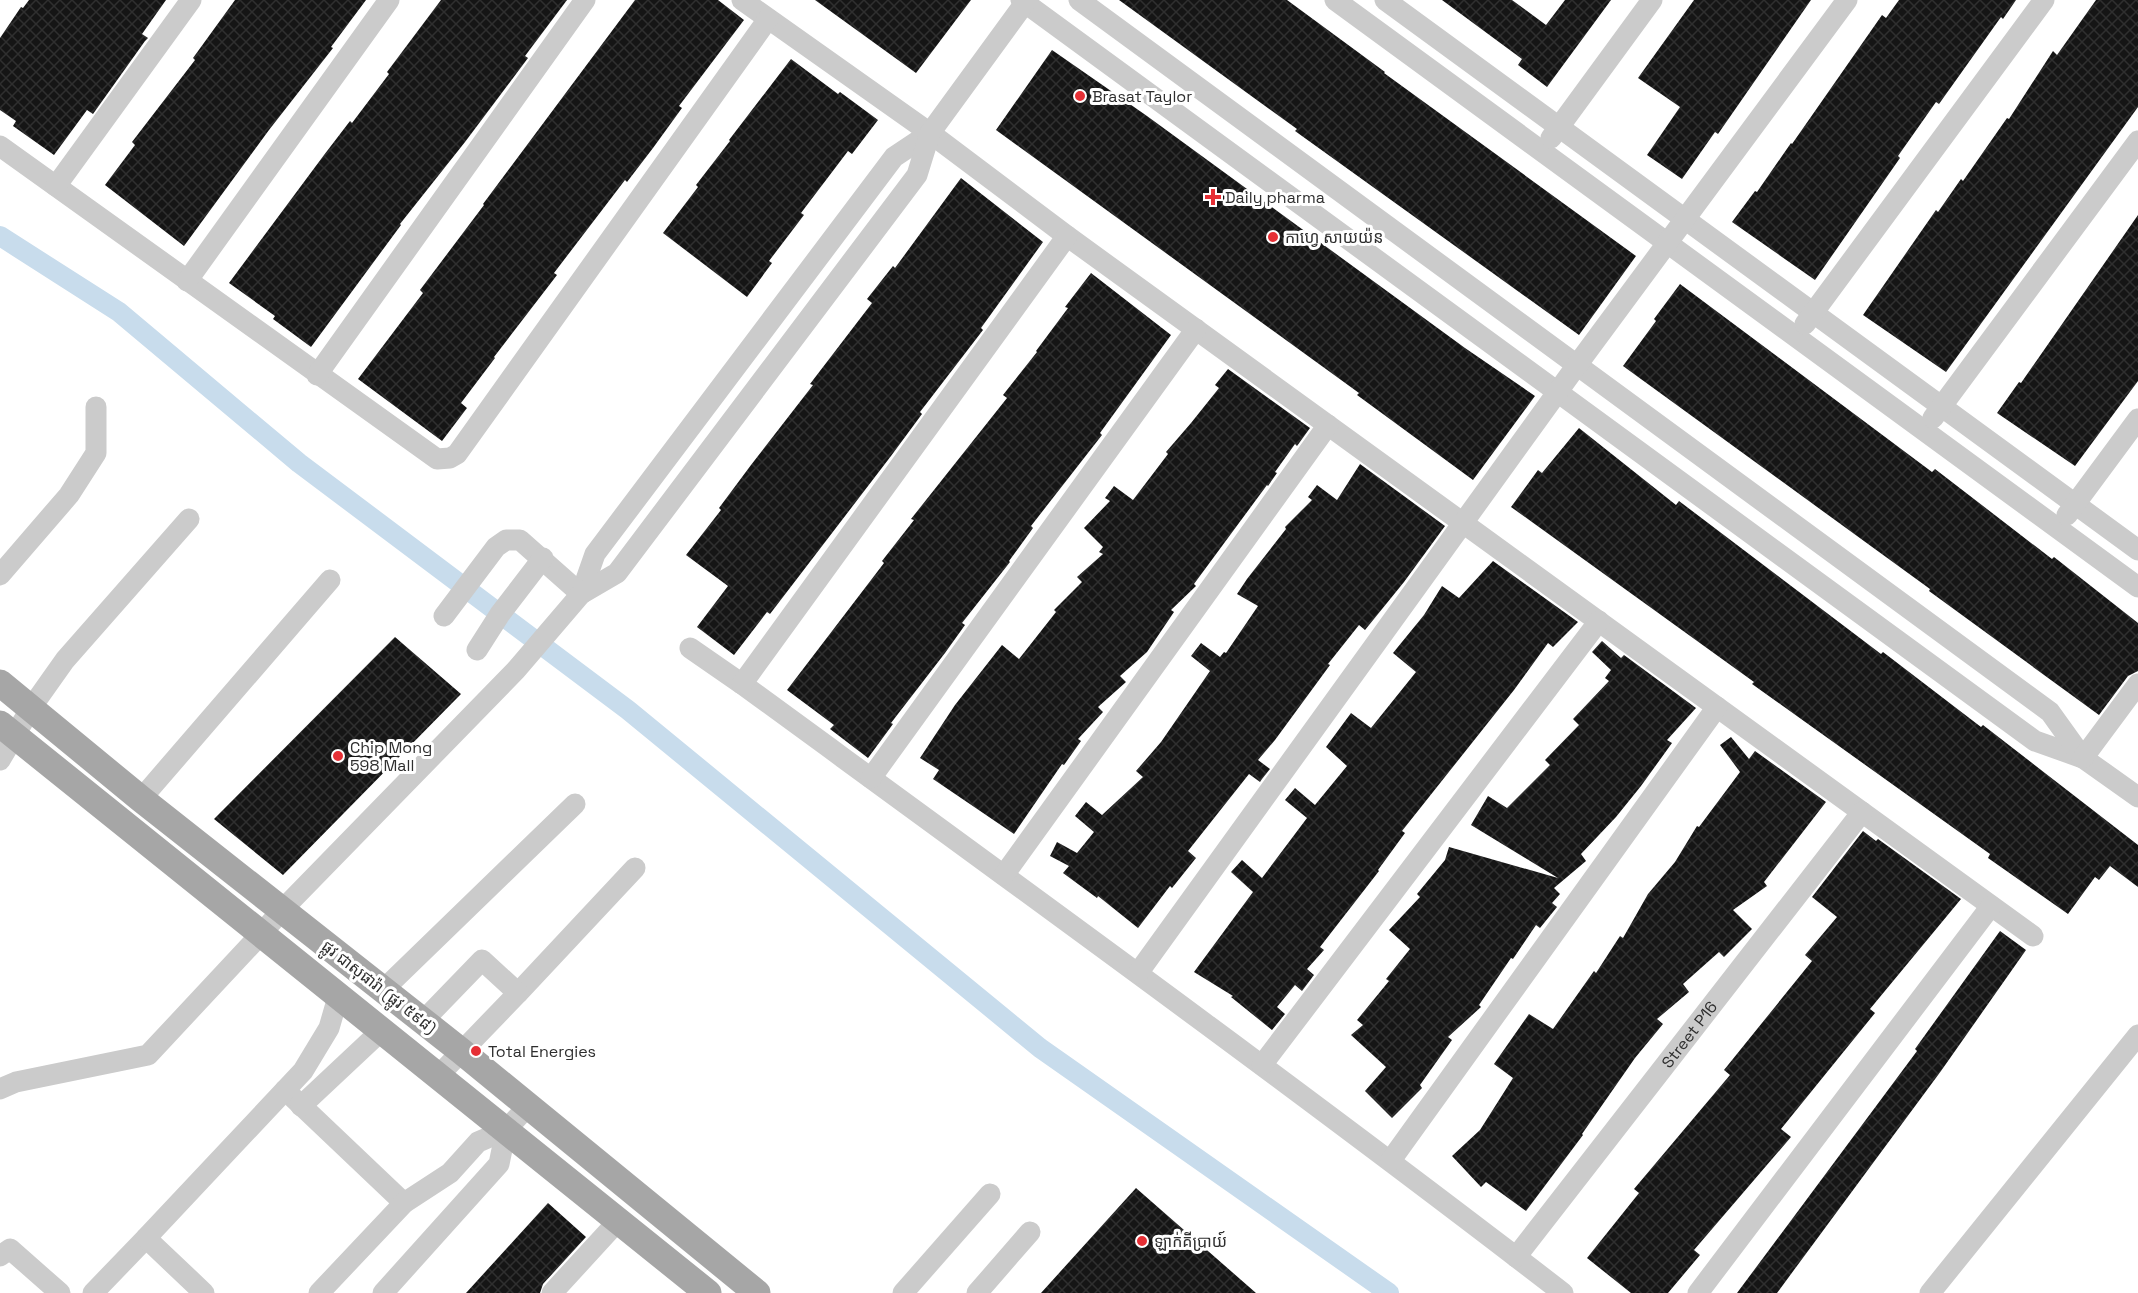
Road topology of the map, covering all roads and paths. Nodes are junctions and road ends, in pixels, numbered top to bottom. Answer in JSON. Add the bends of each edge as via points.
{"nodes":[{"id":1,"x":191,"y":0,"type":"edge"},
{"id":2,"x":389,"y":0,"type":"edge"},
{"id":3,"x":585,"y":0,"type":"edge"},
{"id":4,"x":742,"y":0,"type":"edge"},
{"id":5,"x":1079,"y":0,"type":"edge"},
{"id":6,"x":1336,"y":0,"type":"edge"},
{"id":7,"x":1385,"y":0,"type":"edge"},
{"id":8,"x":1652,"y":0,"type":"edge"},
{"id":9,"x":1847,"y":0,"type":"edge"},
{"id":10,"x":2044,"y":0,"type":"edge"},
{"id":11,"x":1024,"y":1,"type":"edge"},
{"id":12,"x":768,"y":19,"type":"junction"},
{"id":13,"x":1132,"y":39,"type":"junction"},
{"id":14,"x":1112,"y":66,"type":"junction"},
{"id":15,"x":1560,"y":127,"type":"junction"},
{"id":16,"x":930,"y":133,"type":"junction"},
{"id":17,"x":2138,"y":141,"type":"edge"},
{"id":18,"x":0,"y":146,"type":"edge"},
{"id":19,"x":1542,"y":151,"type":"junction"},
{"id":20,"x":1303,"y":164,"type":"junction"},
{"id":21,"x":56,"y":186,"type":"junction"},
{"id":22,"x":1282,"y":191,"type":"junction"},
{"id":23,"x":1685,"y":220,"type":"junction"},
{"id":24,"x":1067,"y":236,"type":"junction"},
{"id":25,"x":1668,"y":243,"type":"junction"},
{"id":26,"x":188,"y":281,"type":"junction"},
{"id":27,"x":1483,"y":296,"type":"junction"},
{"id":28,"x":1813,"y":313,"type":"junction"},
{"id":29,"x":1463,"y":323,"type":"junction"},
{"id":30,"x":1196,"y":329,"type":"junction"},
{"id":31,"x":1795,"y":336,"type":"junction"},
{"id":32,"x":1576,"y":365,"type":"junction"},
{"id":33,"x":317,"y":375,"type":"junction"},
{"id":34,"x":724,"y":382,"type":"junction"},
{"id":35,"x":1557,"y":392,"type":"junction"},
{"id":36,"x":748,"y":399,"type":"junction"},
{"id":37,"x":1941,"y":406,"type":"junction"},
{"id":38,"x":96,"y":407,"type":"dead end"},
{"id":39,"x":2138,"y":419,"type":"edge"},
{"id":40,"x":1328,"y":425,"type":"junction"},
{"id":41,"x":1661,"y":427,"type":"junction"},
{"id":42,"x":1923,"y":430,"type":"junction"},
{"id":43,"x":1641,"y":453,"type":"junction"},
{"id":44,"x":639,"y":494,"type":"junction"},
{"id":45,"x":2075,"y":504,"type":"junction"},
{"id":46,"x":664,"y":511,"type":"junction"},
{"id":47,"x":189,"y":519,"type":"dead end"},
{"id":48,"x":1464,"y":523,"type":"junction"},
{"id":49,"x":2058,"y":528,"type":"junction"},
{"id":50,"x":1826,"y":548,"type":"junction"},
{"id":51,"x":2138,"y":550,"type":"edge"},
{"id":52,"x":543,"y":558,"type":"junction"},
{"id":53,"x":0,"y":575,"type":"edge"},
{"id":54,"x":1807,"y":575,"type":"junction"},
{"id":55,"x":330,"y":580,"type":"dead end"},
{"id":56,"x":2138,"y":587,"type":"edge"},
{"id":57,"x":581,"y":594,"type":"junction"},
{"id":58,"x":444,"y":616,"type":"dead end"},
{"id":59,"x":1599,"y":621,"type":"junction"},
{"id":60,"x":690,"y":648,"type":"dead end"},
{"id":61,"x":477,"y":650,"type":"dead end"},
{"id":62,"x":1998,"y":674,"type":"junction"},
{"id":63,"x":0,"y":683,"type":"edge"},
{"id":64,"x":742,"y":684,"type":"junction"},
{"id":65,"x":2138,"y":684,"type":"edge"},
{"id":66,"x":1979,"y":701,"type":"junction"},
{"id":67,"x":1717,"y":707,"type":"junction"},
{"id":68,"x":31,"y":708,"type":"junction"},
{"id":69,"x":8,"y":731,"type":"edge"},
{"id":70,"x":2083,"y":758,"type":"junction"},
{"id":71,"x":0,"y":760,"type":"edge"},
{"id":72,"x":871,"y":778,"type":"junction"},
{"id":73,"x":2138,"y":796,"type":"edge"},
{"id":74,"x":141,"y":799,"type":"junction"},
{"id":75,"x":575,"y":804,"type":"dead end"},
{"id":76,"x":1862,"y":812,"type":"junction"},
{"id":77,"x":635,"y":868,"type":"dead end"},
{"id":78,"x":1004,"y":875,"type":"junction"},
{"id":79,"x":1991,"y":906,"type":"junction"},
{"id":80,"x":282,"y":910,"type":"junction"},
{"id":81,"x":262,"y":933,"type":"junction"},
{"id":82,"x":2033,"y":936,"type":"dead end"},
{"id":83,"x":1138,"y":973,"type":"junction"},
{"id":84,"x":383,"y":990,"type":"junction"},
{"id":85,"x":518,"y":993,"type":"junction"},
{"id":86,"x":338,"y":997,"type":"junction"},
{"id":87,"x":423,"y":1022,"type":"junction"},
{"id":88,"x":381,"y":1031,"type":"junction"},
{"id":89,"x":2138,"y":1035,"type":"edge"},
{"id":90,"x":461,"y":1052,"type":"junction"},
{"id":91,"x":1262,"y":1065,"type":"junction"},
{"id":92,"x":438,"y":1076,"type":"junction"},
{"id":93,"x":0,"y":1089,"type":"edge"},
{"id":94,"x":285,"y":1090,"type":"junction"},
{"id":95,"x":301,"y":1106,"type":"junction"},
{"id":96,"x":528,"y":1106,"type":"junction"},
{"id":97,"x":506,"y":1130,"type":"junction"},
{"id":98,"x":1391,"y":1160,"type":"junction"},
{"id":99,"x":450,"y":1173,"type":"junction"},
{"id":100,"x":473,"y":1193,"type":"junction"},
{"id":101,"x":990,"y":1194,"type":"dead end"},
{"id":102,"x":404,"y":1203,"type":"junction"},
{"id":103,"x":619,"y":1220,"type":"junction"},
{"id":104,"x":1030,"y":1232,"type":"dead end"},
{"id":105,"x":146,"y":1238,"type":"junction"},
{"id":106,"x":0,"y":1257,"type":"edge"},
{"id":107,"x":1516,"y":1257,"type":"junction"},
{"id":108,"x":60,"y":1293,"type":"edge"},
{"id":109,"x":93,"y":1293,"type":"edge"},
{"id":110,"x":204,"y":1293,"type":"edge"},
{"id":111,"x":319,"y":1293,"type":"edge"},
{"id":112,"x":383,"y":1293,"type":"edge"},
{"id":113,"x":552,"y":1293,"type":"edge"},
{"id":114,"x":708,"y":1293,"type":"edge"},
{"id":115,"x":757,"y":1293,"type":"edge"},
{"id":116,"x":903,"y":1293,"type":"edge"},
{"id":117,"x":977,"y":1293,"type":"edge"},
{"id":118,"x":1563,"y":1293,"type":"edge"},
{"id":119,"x":1698,"y":1293,"type":"edge"},
{"id":120,"x":1930,"y":1293,"type":"edge"}],
"edges":[{"from":1,"to":21,"type":"street"},
{"from":2,"to":26,"type":"street"},
{"from":3,"to":33,"type":"street"},
{"from":4,"to":12,"type":"street"},
{"from":5,"to":13,"type":"street"},
{"from":6,"to":19,"type":"street"},
{"from":7,"to":15,"type":"street"},
{"from":8,"to":15,"type":"street"},
{"from":9,"to":23,"type":"street"},
{"from":10,"to":28,"type":"street"},
{"from":11,"to":14,"type":"street"},
{"from":11,"to":16,"type":"street"},
{"from":12,"to":16,"type":"street"},
{"from":12,"to":33,"type":"street","via":[[457,454],[437,459]]},
{"from":13,"to":14,"type":"street"},
{"from":13,"to":20,"type":"street"},
{"from":14,"to":22,"type":"street"},
{"from":15,"to":19,"type":"street"},
{"from":15,"to":23,"type":"street"},
{"from":16,"to":24,"type":"street"},
{"from":16,"to":34,"type":"street","via":[[894,158]]},
{"from":16,"to":36,"type":"street","via":[[917,175]]},
{"from":17,"to":37,"type":"street"},
{"from":18,"to":21,"type":"street"},
{"from":19,"to":25,"type":"street"},
{"from":20,"to":22,"type":"street"},
{"from":20,"to":27,"type":"street"},
{"from":21,"to":26,"type":"street"},
{"from":22,"to":29,"type":"street"},
{"from":23,"to":25,"type":"street"},
{"from":23,"to":28,"type":"street"},
{"from":24,"to":30,"type":"street"},
{"from":24,"to":64,"type":"street"},
{"from":25,"to":31,"type":"street"},
{"from":25,"to":32,"type":"street"},
{"from":26,"to":33,"type":"street"},
{"from":27,"to":29,"type":"street"},
{"from":27,"to":32,"type":"street"},
{"from":28,"to":31,"type":"street"},
{"from":28,"to":37,"type":"street"},
{"from":29,"to":35,"type":"street"},
{"from":30,"to":40,"type":"street"},
{"from":30,"to":72,"type":"street"},
{"from":31,"to":42,"type":"street"},
{"from":32,"to":35,"type":"street"},
{"from":32,"to":41,"type":"street"},
{"from":34,"to":36,"type":"street"},
{"from":34,"to":44,"type":"street"},
{"from":35,"to":43,"type":"street"},
{"from":35,"to":48,"type":"street"},
{"from":36,"to":46,"type":"street"},
{"from":37,"to":42,"type":"street"},
{"from":37,"to":45,"type":"street"},
{"from":38,"to":53,"type":"street","via":[[96,453],[69,495]]},
{"from":39,"to":45,"type":"street"},
{"from":40,"to":48,"type":"street"},
{"from":40,"to":78,"type":"street"},
{"from":41,"to":43,"type":"street"},
{"from":41,"to":50,"type":"street"},
{"from":42,"to":49,"type":"street"},
{"from":43,"to":54,"type":"street"},
{"from":44,"to":46,"type":"street"},
{"from":44,"to":57,"type":"street","via":[[595,554]]},
{"from":45,"to":49,"type":"street"},
{"from":45,"to":51,"type":"street"},
{"from":46,"to":57,"type":"street","via":[[617,573]]},
{"from":47,"to":68,"type":"street","via":[[65,660]]},
{"from":48,"to":59,"type":"street"},
{"from":48,"to":83,"type":"street"},
{"from":49,"to":56,"type":"street"},
{"from":50,"to":54,"type":"street"},
{"from":50,"to":62,"type":"street"},
{"from":52,"to":57,"type":"street"},
{"from":52,"to":58,"type":"street","via":[[520,540],[506,540],[496,547]]},
{"from":52,"to":61,"type":"street"},
{"from":54,"to":66,"type":"street"},
{"from":55,"to":74,"type":"street"},
{"from":57,"to":80,"type":"street","via":[[516,670]]},
{"from":59,"to":67,"type":"street"},
{"from":59,"to":91,"type":"street"},
{"from":60,"to":64,"type":"street"},
{"from":62,"to":66,"type":"street"},
{"from":62,"to":70,"type":"street","via":[[2050,712]]},
{"from":63,"to":68,"type":"main road","name":"ផ្លូវ ជាសុផារ៉ា (ផ្លូវ ៥៩៨)"},
{"from":64,"to":72,"type":"street"},
{"from":65,"to":70,"type":"street"},
{"from":66,"to":70,"type":"street","via":[[2034,741]]},
{"from":67,"to":76,"type":"street"},
{"from":67,"to":98,"type":"street"},
{"from":68,"to":69,"type":"street"},
{"from":68,"to":74,"type":"main road","name":"ផ្លូវ ជាសុផារ៉ា (ផ្លូវ ៥៩៨)"},
{"from":69,"to":71,"type":"street"},
{"from":69,"to":81,"type":"main road","name":"ផ្លូវ ជាសុផារ៉ា (ផ្លូវ ៥៩៨)"},
{"from":70,"to":73,"type":"street"},
{"from":72,"to":78,"type":"street"},
{"from":74,"to":80,"type":"main road","name":"ផ្លូវ ជាសុផារ៉ា (ផ្លូវ ៥៩៨)"},
{"from":75,"to":84,"type":"street"},
{"from":76,"to":79,"type":"street"},
{"from":76,"to":107,"type":"street","name":"Street P16"},
{"from":77,"to":85,"type":"street"},
{"from":78,"to":83,"type":"street"},
{"from":79,"to":82,"type":"street"},
{"from":79,"to":119,"type":"street"},
{"from":80,"to":81,"type":"street"},
{"from":80,"to":84,"type":"main road","name":"ផ្លូវ ជាសុផារ៉ា (ផ្លូវ ៥៩៨)"},
{"from":81,"to":86,"type":"main road","name":"ផ្លូវ ជាសុផារ៉ា (ផ្លូវ ៥៩៨)"},
{"from":81,"to":93,"type":"street","via":[[148,1055],[16,1082]]},
{"from":83,"to":91,"type":"street"},
{"from":84,"to":87,"type":"main road","name":"ផ្លូវ ជាសុផារ៉ា (ផ្លូវ ៥៩៨)"},
{"from":85,"to":87,"type":"street","via":[[482,960]]},
{"from":85,"to":90,"type":"street"},
{"from":86,"to":88,"type":"main road","name":"ផ្លូវ ជាសុផារ៉ា (ផ្លូវ ៥៩៨)"},
{"from":86,"to":94,"type":"street","via":[[329,1028],[303,1071]]},
{"from":87,"to":90,"type":"main road","name":"ផ្លូវ ជាសុផារ៉ា (ផ្លូវ ៥៩៨)"},
{"from":88,"to":92,"type":"main road","name":"ផ្លូវ ជាសុផារ៉ា (ផ្លូវ ៥៩៨)"},
{"from":88,"to":95,"type":"street"},
{"from":89,"to":120,"type":"street"},
{"from":90,"to":92,"type":"street"},
{"from":90,"to":96,"type":"main road","name":"ផ្លូវ ជាសុផារ៉ា (ផ្លូវ ៥៩៨)"},
{"from":91,"to":98,"type":"street"},
{"from":92,"to":97,"type":"main road","name":"ផ្លូវ ជាសុផារ៉ា (ផ្លូវ ៥៩៨)"},
{"from":94,"to":95,"type":"street"},
{"from":94,"to":105,"type":"street"},
{"from":95,"to":102,"type":"street"},
{"from":96,"to":97,"type":"street"},
{"from":96,"to":115,"type":"main road","name":"ផ្លូវ ជាសុផារ៉ា (ផ្លូវ ៥៩៨)"},
{"from":97,"to":99,"type":"street","via":[[478,1142]]},
{"from":97,"to":100,"type":"street","via":[[499,1164]]},
{"from":97,"to":103,"type":"main road","name":"ផ្លូវ ជាសុផារ៉ា (ផ្លូវ ៥៩៨)"},
{"from":98,"to":107,"type":"street"},
{"from":99,"to":100,"type":"street"},
{"from":99,"to":102,"type":"street"},
{"from":100,"to":112,"type":"street"},
{"from":101,"to":116,"type":"street"},
{"from":102,"to":111,"type":"street"},
{"from":103,"to":113,"type":"street"},
{"from":103,"to":114,"type":"main road","name":"ផ្លូវ ជាសុផារ៉ា (ផ្លូវ ៥៩៨)"},
{"from":104,"to":117,"type":"street"},
{"from":105,"to":109,"type":"street"},
{"from":105,"to":110,"type":"street"},
{"from":106,"to":108,"type":"street","via":[[10,1249]]},
{"from":107,"to":118,"type":"street"}]}
